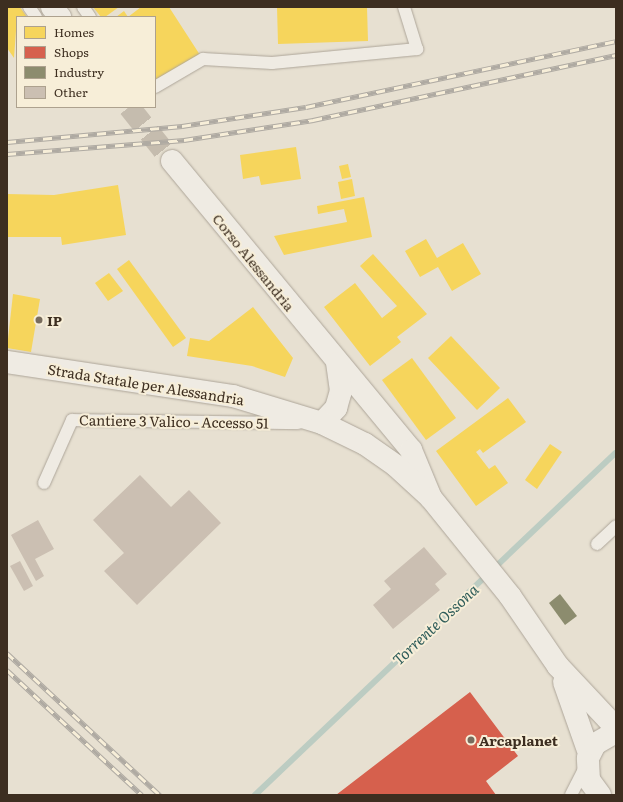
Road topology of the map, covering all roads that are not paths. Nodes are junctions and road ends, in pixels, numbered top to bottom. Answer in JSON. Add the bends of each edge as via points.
{"nodes":[{"id":1,"x":29,"y":7,"type":"edge"},
{"id":2,"x":52,"y":7,"type":"edge"},
{"id":3,"x":83,"y":7,"type":"edge"},
{"id":4,"x":404,"y":7,"type":"edge"},
{"id":5,"x":35,"y":16,"type":"edge"},
{"id":6,"x":59,"y":16,"type":"edge"},
{"id":7,"x":89,"y":16,"type":"edge"},
{"id":8,"x":156,"y":86,"type":"edge"},
{"id":9,"x":172,"y":161,"type":"tunnel mouth"},
{"id":10,"x":7,"y":362,"type":"edge"},
{"id":11,"x":337,"y":363,"type":"junction"},
{"id":12,"x":322,"y":423,"type":"junction"},
{"id":13,"x":44,"y":483,"type":"dead end"},
{"id":14,"x":431,"y":498,"type":"junction"},
{"id":15,"x":616,"y":526,"type":"edge"},
{"id":16,"x":597,"y":544,"type":"dead end"},
{"id":17,"x":558,"y":666,"type":"junction"},
{"id":18,"x":616,"y":728,"type":"edge"},
{"id":19,"x":616,"y":732,"type":"edge"},
{"id":20,"x":588,"y":755,"type":"junction"},
{"id":21,"x":571,"y":795,"type":"edge"},
{"id":22,"x":600,"y":795,"type":"edge"}],
"edges":[{"from":1,"to":5,"type":"lane"},
{"from":2,"to":6,"type":"main road"},
{"from":3,"to":7,"type":"lane"},
{"from":4,"to":8,"type":"lane","via":[[418,48],[272,63],[203,59]]},
{"from":9,"to":11,"type":"main road","name":"Corso Alessandria"},
{"from":10,"to":12,"type":"main road","name":"Strada Statale per Alessandria","via":[[232,396]]},
{"from":11,"to":12,"type":"main road","via":[[341,391],[336,408]]},
{"from":11,"to":14,"type":"main road","name":"Corso Alessandria","via":[[411,450]]},
{"from":12,"to":13,"type":"lane","name":"Cantiere 3 Valico - Accesso 51","via":[[72,420]]},
{"from":12,"to":14,"type":"main road","name":"Strada Statale per Alessandria","via":[[365,444],[396,466]]},
{"from":14,"to":17,"type":"main road","name":"Strada Statale per Alessandria","via":[[510,596]]},
{"from":15,"to":16,"type":"lane"},
{"from":17,"to":18,"type":"main road","name":"Strada Statale per Alessandria"},
{"from":17,"to":20,"type":"main road","name":"Strada Statale per Alessandria"},
{"from":19,"to":20,"type":"main road","via":[[599,740]]},
{"from":20,"to":21,"type":"lane"},
{"from":20,"to":22,"type":"main road","name":"Strada Statale per Alessandria","via":[[589,780]]}]}
